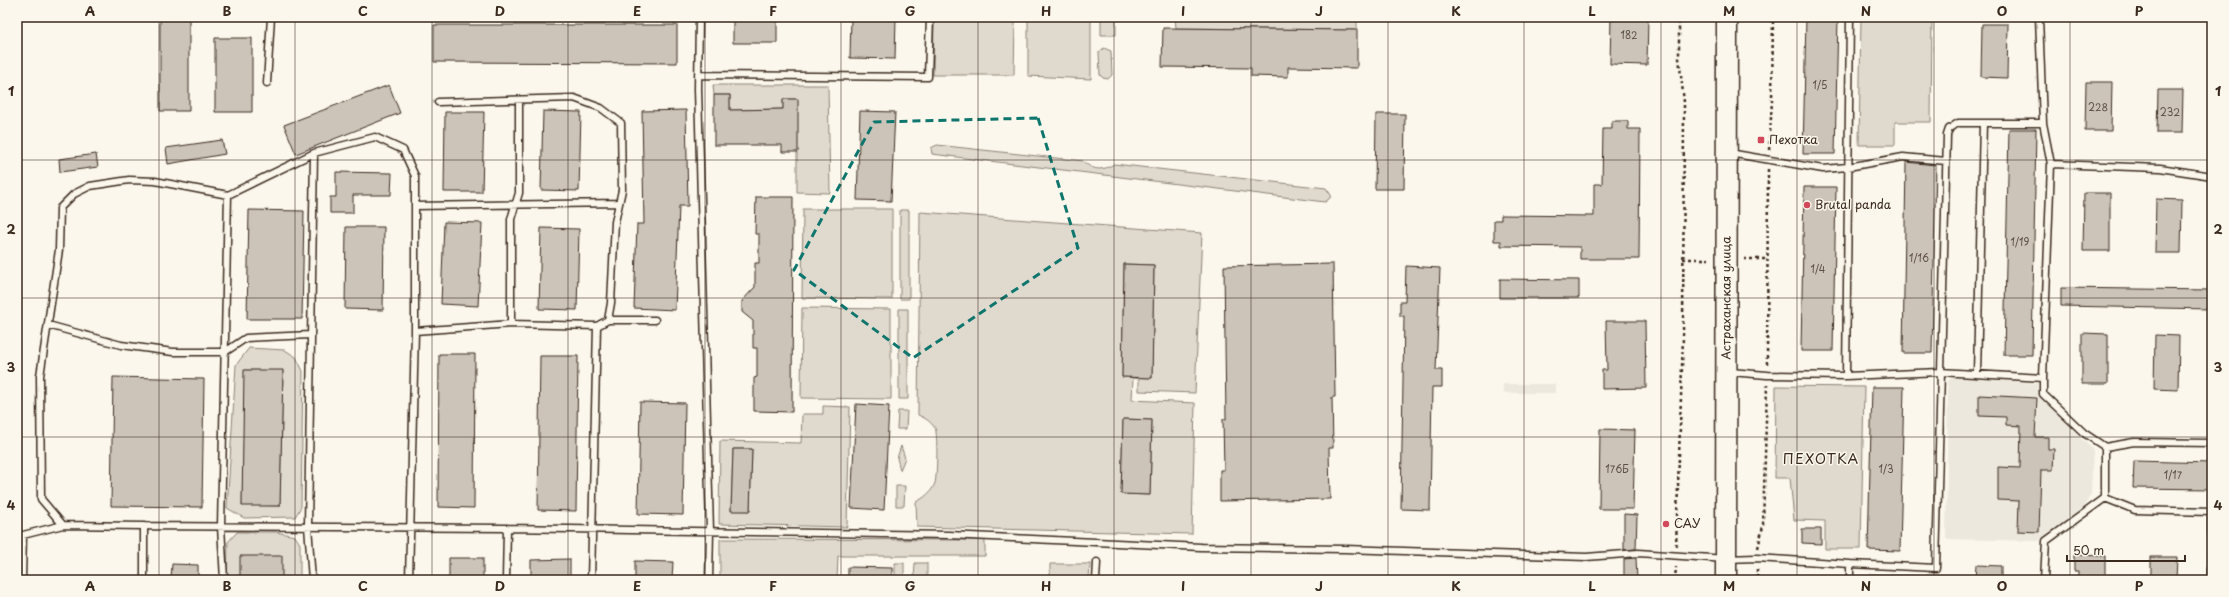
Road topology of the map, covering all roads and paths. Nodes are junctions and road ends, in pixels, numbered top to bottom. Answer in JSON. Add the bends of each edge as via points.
{"nodes":[{"id":1,"x":271,"y":17,"type":"edge"},
{"id":2,"x":699,"y":17,"type":"edge"},
{"id":3,"x":930,"y":17,"type":"edge"},
{"id":4,"x":1679,"y":17,"type":"edge"},
{"id":5,"x":1727,"y":17,"type":"edge"},
{"id":6,"x":1773,"y":17,"type":"edge"},
{"id":7,"x":1850,"y":17,"type":"edge"},
{"id":8,"x":2039,"y":17,"type":"edge"},
{"id":9,"x":698,"y":75,"type":"junction"},
{"id":10,"x":267,"y":83,"type":"dead end"},
{"id":11,"x":519,"y":101,"type":"junction"},
{"id":12,"x":438,"y":102,"type":"dead end"},
{"id":13,"x":1983,"y":123,"type":"junction"},
{"id":14,"x":2043,"y":123,"type":"junction"},
{"id":15,"x":314,"y":153,"type":"junction"},
{"id":16,"x":1727,"y":153,"type":"junction"},
{"id":17,"x":1768,"y":160,"type":"junction"},
{"id":18,"x":1946,"y":161,"type":"junction"},
{"id":19,"x":2051,"y":164,"type":"junction"},
{"id":20,"x":1848,"y":167,"type":"junction"},
{"id":21,"x":2212,"y":176,"type":"edge"},
{"id":22,"x":228,"y":195,"type":"junction"},
{"id":23,"x":619,"y":202,"type":"junction"},
{"id":24,"x":516,"y":203,"type":"junction"},
{"id":25,"x":415,"y":206,"type":"junction"},
{"id":26,"x":608,"y":320,"type":"junction"},
{"id":27,"x":655,"y":320,"type":"dead end"},
{"id":28,"x":511,"y":324,"type":"junction"},
{"id":29,"x":48,"y":325,"type":"junction"},
{"id":30,"x":597,"y":326,"type":"junction"},
{"id":31,"x":415,"y":331,"type":"junction"},
{"id":32,"x":311,"y":335,"type":"junction"},
{"id":33,"x":225,"y":352,"type":"junction"},
{"id":34,"x":1726,"y":371,"type":"junction"},
{"id":35,"x":1940,"y":372,"type":"junction"},
{"id":36,"x":1977,"y":373,"type":"junction"},
{"id":37,"x":1767,"y":375,"type":"junction"},
{"id":38,"x":1846,"y":376,"type":"junction"},
{"id":39,"x":2043,"y":378,"type":"junction"},
{"id":40,"x":2212,"y":443,"type":"edge"},
{"id":41,"x":2105,"y":447,"type":"junction"},
{"id":42,"x":2104,"y":498,"type":"junction"},
{"id":43,"x":2212,"y":512,"type":"edge"},
{"id":44,"x":64,"y":525,"type":"junction"},
{"id":45,"x":144,"y":526,"type":"junction"},
{"id":46,"x":221,"y":526,"type":"junction"},
{"id":47,"x":308,"y":526,"type":"junction"},
{"id":48,"x":411,"y":527,"type":"junction"},
{"id":49,"x":507,"y":528,"type":"junction"},
{"id":50,"x":591,"y":530,"type":"junction"},
{"id":51,"x":710,"y":531,"type":"junction"},
{"id":52,"x":1676,"y":557,"type":"junction"},
{"id":53,"x":1756,"y":558,"type":"junction"},
{"id":54,"x":1726,"y":559,"type":"junction"},
{"id":55,"x":1097,"y":562,"type":"dead end"},
{"id":56,"x":1850,"y":564,"type":"junction"},
{"id":57,"x":22,"y":580,"type":"edge"},
{"id":58,"x":144,"y":580,"type":"edge"},
{"id":59,"x":224,"y":580,"type":"edge"},
{"id":60,"x":312,"y":580,"type":"edge"},
{"id":61,"x":409,"y":580,"type":"edge"},
{"id":62,"x":506,"y":580,"type":"edge"},
{"id":63,"x":591,"y":580,"type":"edge"},
{"id":64,"x":710,"y":580,"type":"edge"},
{"id":65,"x":1096,"y":580,"type":"edge"},
{"id":66,"x":1676,"y":580,"type":"edge"},
{"id":67,"x":1726,"y":580,"type":"edge"},
{"id":68,"x":1757,"y":580,"type":"edge"},
{"id":69,"x":1850,"y":580,"type":"edge"},
{"id":70,"x":2044,"y":580,"type":"edge"},
{"id":71,"x":2211,"y":580,"type":"edge"}],
"edges":[{"from":1,"to":10,"type":"lane"},
{"from":2,"to":9,"type":"lane"},
{"from":3,"to":9,"type":"lane","via":[[928,77]]},
{"from":4,"to":52,"type":"path","via":[[1679,58],[1684,102],[1682,337]]},
{"from":5,"to":16,"type":"main road","name":"Астраханская улица"},
{"from":6,"to":17,"type":"path"},
{"from":7,"to":20,"type":"lane"},
{"from":8,"to":14,"type":"lane"},
{"from":9,"to":51,"type":"lane"},
{"from":11,"to":12,"type":"lane"},
{"from":11,"to":23,"type":"lane","via":[[574,98],[601,108],[621,124],[622,190]]},
{"from":11,"to":24,"type":"lane","via":[[519,193]]},
{"from":13,"to":14,"type":"lane"},
{"from":13,"to":18,"type":"lane","via":[[1952,125],[1947,135]]},
{"from":13,"to":36,"type":"lane"},
{"from":14,"to":19,"type":"lane"},
{"from":15,"to":22,"type":"lane"},
{"from":15,"to":25,"type":"lane","via":[[375,137],[403,150],[415,176]]},
{"from":15,"to":32,"type":"lane"},
{"from":16,"to":17,"type":"lane"},
{"from":16,"to":34,"type":"main road","name":"Астраханская улица"},
{"from":17,"to":20,"type":"lane","via":[[1823,169]]},
{"from":17,"to":37,"type":"path"},
{"from":18,"to":20,"type":"lane","via":[[1904,157]]},
{"from":18,"to":35,"type":"lane"},
{"from":19,"to":21,"type":"lane","via":[[2160,168]]},
{"from":19,"to":39,"type":"lane"},
{"from":20,"to":38,"type":"lane"},
{"from":22,"to":29,"type":"lane","via":[[154,181],[129,180],[90,186],[74,194],[60,208],[59,250]]},
{"from":22,"to":33,"type":"lane"},
{"from":23,"to":24,"type":"lane"},
{"from":23,"to":26,"type":"lane","via":[[615,222]]},
{"from":24,"to":25,"type":"lane"},
{"from":24,"to":28,"type":"lane","via":[[512,219]]},
{"from":25,"to":31,"type":"lane"},
{"from":26,"to":27,"type":"lane"},
{"from":26,"to":30,"type":"lane"},
{"from":28,"to":30,"type":"lane"},
{"from":28,"to":31,"type":"lane"},
{"from":29,"to":33,"type":"lane","via":[[120,345],[173,352]]},
{"from":29,"to":44,"type":"lane","via":[[40,376],[41,499]]},
{"from":30,"to":50,"type":"lane"},
{"from":31,"to":48,"type":"lane"},
{"from":32,"to":33,"type":"lane","via":[[246,338]]},
{"from":32,"to":47,"type":"lane"},
{"from":33,"to":46,"type":"lane"},
{"from":34,"to":37,"type":"lane"},
{"from":34,"to":54,"type":"main road","name":"Астраханская улица"},
{"from":35,"to":36,"type":"lane"},
{"from":35,"to":38,"type":"lane"},
{"from":35,"to":56,"type":"lane","via":[[1936,568]]},
{"from":36,"to":39,"type":"lane"},
{"from":37,"to":38,"type":"lane"},
{"from":37,"to":53,"type":"path","via":[[1763,526]]},
{"from":39,"to":41,"type":"lane","via":[[2043,394],[2084,433]]},
{"from":40,"to":41,"type":"lane","via":[[2134,442]]},
{"from":41,"to":42,"type":"lane"},
{"from":42,"to":43,"type":"lane","via":[[2135,510]]},
{"from":42,"to":70,"type":"lane","via":[[2046,541]]},
{"from":43,"to":71,"type":"lane"},
{"from":44,"to":45,"type":"lane"},
{"from":44,"to":57,"type":"lane","via":[[23,535]]},
{"from":45,"to":46,"type":"lane"},
{"from":45,"to":58,"type":"lane"},
{"from":46,"to":47,"type":"lane"},
{"from":46,"to":59,"type":"lane"},
{"from":47,"to":48,"type":"lane"},
{"from":47,"to":60,"type":"lane"},
{"from":48,"to":49,"type":"lane"},
{"from":48,"to":61,"type":"lane"},
{"from":49,"to":50,"type":"lane"},
{"from":49,"to":62,"type":"lane"},
{"from":50,"to":51,"type":"lane"},
{"from":50,"to":63,"type":"lane"},
{"from":51,"to":52,"type":"lane","via":[[949,535],[1201,547],[1586,557],[1638,553]]},
{"from":51,"to":64,"type":"lane"},
{"from":52,"to":54,"type":"lane"},
{"from":52,"to":66,"type":"path"},
{"from":53,"to":54,"type":"lane"},
{"from":53,"to":56,"type":"lane"},
{"from":53,"to":68,"type":"path"},
{"from":54,"to":67,"type":"main road","name":"Астраханская улица"},
{"from":55,"to":65,"type":"lane"},
{"from":56,"to":69,"type":"lane"}]}
